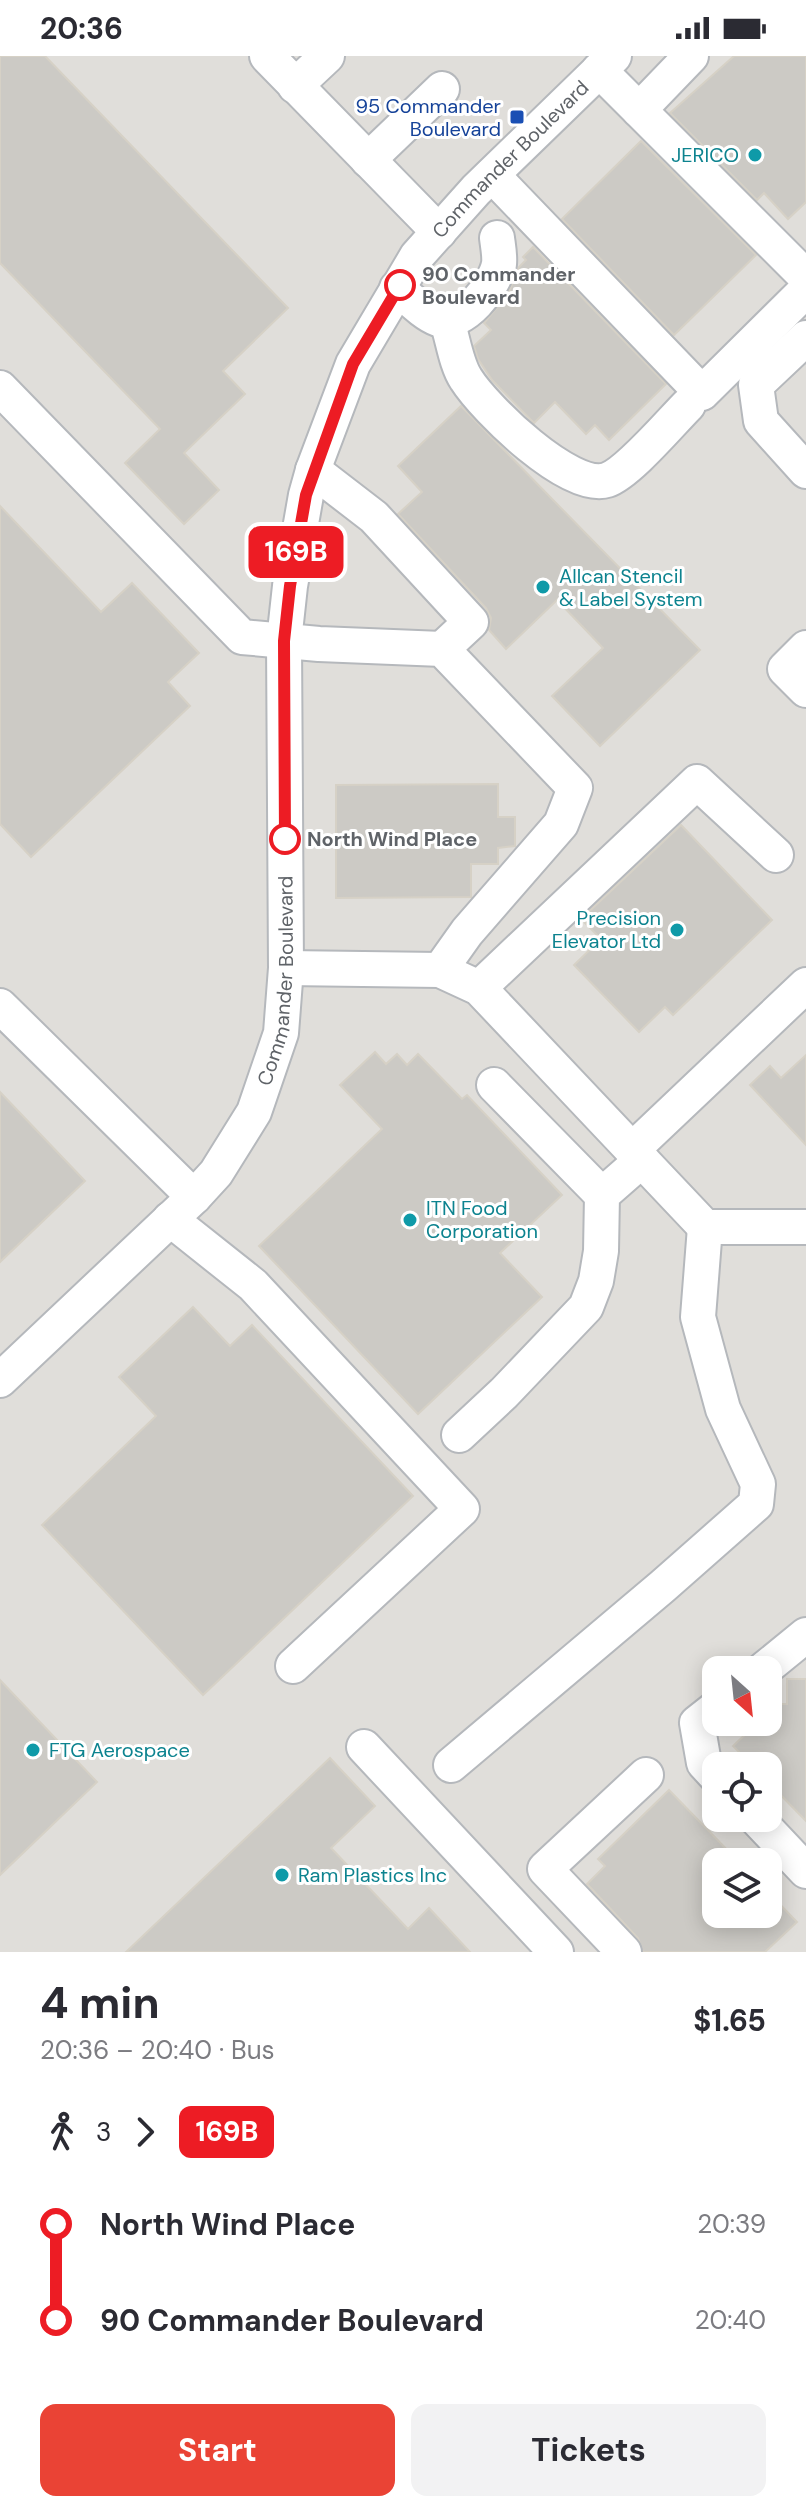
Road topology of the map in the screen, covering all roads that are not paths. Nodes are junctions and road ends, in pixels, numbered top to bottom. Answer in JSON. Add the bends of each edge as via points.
{"nodes":[{"id":1,"x":267,"y":56,"type":"edge"},
{"id":2,"x":327,"y":56,"type":"edge"},
{"id":3,"x":691,"y":56,"type":"edge"},
{"id":4,"x":607,"y":63,"type":"edge"},
{"id":5,"x":295,"y":86,"type":"junction"},
{"id":6,"x":442,"y":89,"type":"dead end"},
{"id":7,"x":639,"y":110,"type":"junction"},
{"id":8,"x":368,"y":160,"type":"junction"},
{"id":9,"x":492,"y":175,"type":"junction"},
{"id":10,"x":464,"y":204,"type":"junction"},
{"id":11,"x":439,"y":232,"type":"junction"},
{"id":12,"x":548,"y":232,"type":"junction"},
{"id":13,"x":497,"y":238,"type":"junction"},
{"id":14,"x":806,"y":277,"type":"edge"},
{"id":15,"x":397,"y":288,"type":"junction"},
{"id":16,"x":806,"y":290,"type":"edge"},
{"id":17,"x":447,"y":321,"type":"junction"},
{"id":18,"x":806,"y":338,"type":"edge"},
{"id":19,"x":0,"y":388,"type":"edge"},
{"id":20,"x":688,"y":405,"type":"dead end"},
{"id":21,"x":313,"y":470,"type":"junction"},
{"id":22,"x":806,"y":471,"type":"edge"},
{"id":23,"x":284,"y":641,"type":"junction"},
{"id":24,"x":806,"y":648,"type":"edge"},
{"id":25,"x":442,"y":649,"type":"junction"},
{"id":26,"x":806,"y":690,"type":"edge"},
{"id":27,"x":776,"y":855,"type":"dead end"},
{"id":28,"x":286,"y":968,"type":"junction"},
{"id":29,"x":440,"y":970,"type":"junction"},
{"id":30,"x":806,"y":985,"type":"edge"},
{"id":31,"x":479,"y":988,"type":"junction"},
{"id":32,"x":0,"y":1006,"type":"edge"},
{"id":33,"x":494,"y":1085,"type":"dead end"},
{"id":34,"x":637,"y":1155,"type":"junction"},
{"id":35,"x":602,"y":1195,"type":"junction"},
{"id":36,"x":182,"y":1208,"type":"junction"},
{"id":37,"x":705,"y":1227,"type":"junction"},
{"id":38,"x":806,"y":1227,"type":"edge"},
{"id":39,"x":0,"y":1380,"type":"edge"},
{"id":40,"x":459,"y":1435,"type":"dead end"},
{"id":41,"x":806,"y":1635,"type":"edge"},
{"id":42,"x":780,"y":1656,"type":"edge"},
{"id":43,"x":293,"y":1666,"type":"dead end"},
{"id":44,"x":702,"y":1719,"type":"edge"},
{"id":45,"x":364,"y":1747,"type":"dead end"},
{"id":46,"x":702,"y":1752,"type":"edge"},
{"id":47,"x":451,"y":1765,"type":"dead end"},
{"id":48,"x":646,"y":1775,"type":"dead end"},
{"id":49,"x":769,"y":1832,"type":"edge"},
{"id":50,"x":806,"y":1871,"type":"edge"},
{"id":51,"x":556,"y":1952,"type":"edge"},
{"id":52,"x":624,"y":1952,"type":"edge"}],
"edges":[{"from":1,"to":5,"type":"street"},
{"from":2,"to":5,"type":"street"},
{"from":3,"to":7,"type":"street"},
{"from":4,"to":7,"type":"street"},
{"from":4,"to":9,"type":"street","name":"Commander Boulevard"},
{"from":5,"to":8,"type":"street"},
{"from":6,"to":8,"type":"street"},
{"from":7,"to":14,"type":"street"},
{"from":8,"to":11,"type":"street"},
{"from":9,"to":10,"type":"street","name":"Commander Boulevard"},
{"from":9,"to":12,"type":"street"},
{"from":10,"to":11,"type":"street","name":"Commander Boulevard"},
{"from":10,"to":13,"type":"street"},
{"from":11,"to":15,"type":"street","name":"Commander Boulevard"},
{"from":12,"to":13,"type":"street"},
{"from":12,"to":16,"type":"street","via":[[702,393]]},
{"from":13,"to":17,"type":"street","via":[[499,261],[493,281],[475,303]]},
{"from":15,"to":17,"type":"street","via":[[436,319]]},
{"from":15,"to":21,"type":"street","name":"Commander Boulevard","via":[[353,364]]},
{"from":17,"to":20,"type":"street","via":[[465,378],[551,463],[575,477],[608,480],[624,470]]},
{"from":18,"to":22,"type":"street","via":[[756,385],[761,421]]},
{"from":19,"to":23,"type":"street","via":[[242,637]]},
{"from":21,"to":23,"type":"street","name":"Commander Boulevard"},
{"from":21,"to":25,"type":"street","via":[[374,517],[471,622]]},
{"from":23,"to":25,"type":"street"},
{"from":23,"to":28,"type":"street","name":"Commander Boulevard"},
{"from":24,"to":26,"type":"street","via":[[785,669]]},
{"from":25,"to":29,"type":"street","via":[[575,788],[561,824]]},
{"from":27,"to":31,"type":"street","via":[[697,782]]},
{"from":28,"to":29,"type":"street"},
{"from":28,"to":36,"type":"street","name":"Commander Boulevard","via":[[281,1033],[254,1112],[216,1173]]},
{"from":29,"to":31,"type":"street"},
{"from":30,"to":34,"type":"street"},
{"from":31,"to":34,"type":"street"},
{"from":32,"to":36,"type":"street"},
{"from":33,"to":35,"type":"street"},
{"from":34,"to":35,"type":"street"},
{"from":34,"to":37,"type":"street"},
{"from":35,"to":40,"type":"street","via":[[601,1251],[586,1307]]},
{"from":36,"to":39,"type":"street","name":"Commander Boulevard"},
{"from":36,"to":43,"type":"street","via":[[462,1509]]},
{"from":37,"to":38,"type":"street"},
{"from":37,"to":47,"type":"street","via":[[698,1317],[723,1409],[758,1484],[756,1504]]},
{"from":41,"to":42,"type":"street"},
{"from":44,"to":46,"type":"street","via":[[697,1723]]},
{"from":45,"to":51,"type":"street"},
{"from":48,"to":52,"type":"street","via":[[545,1869]]},
{"from":49,"to":50,"type":"street"}]}
